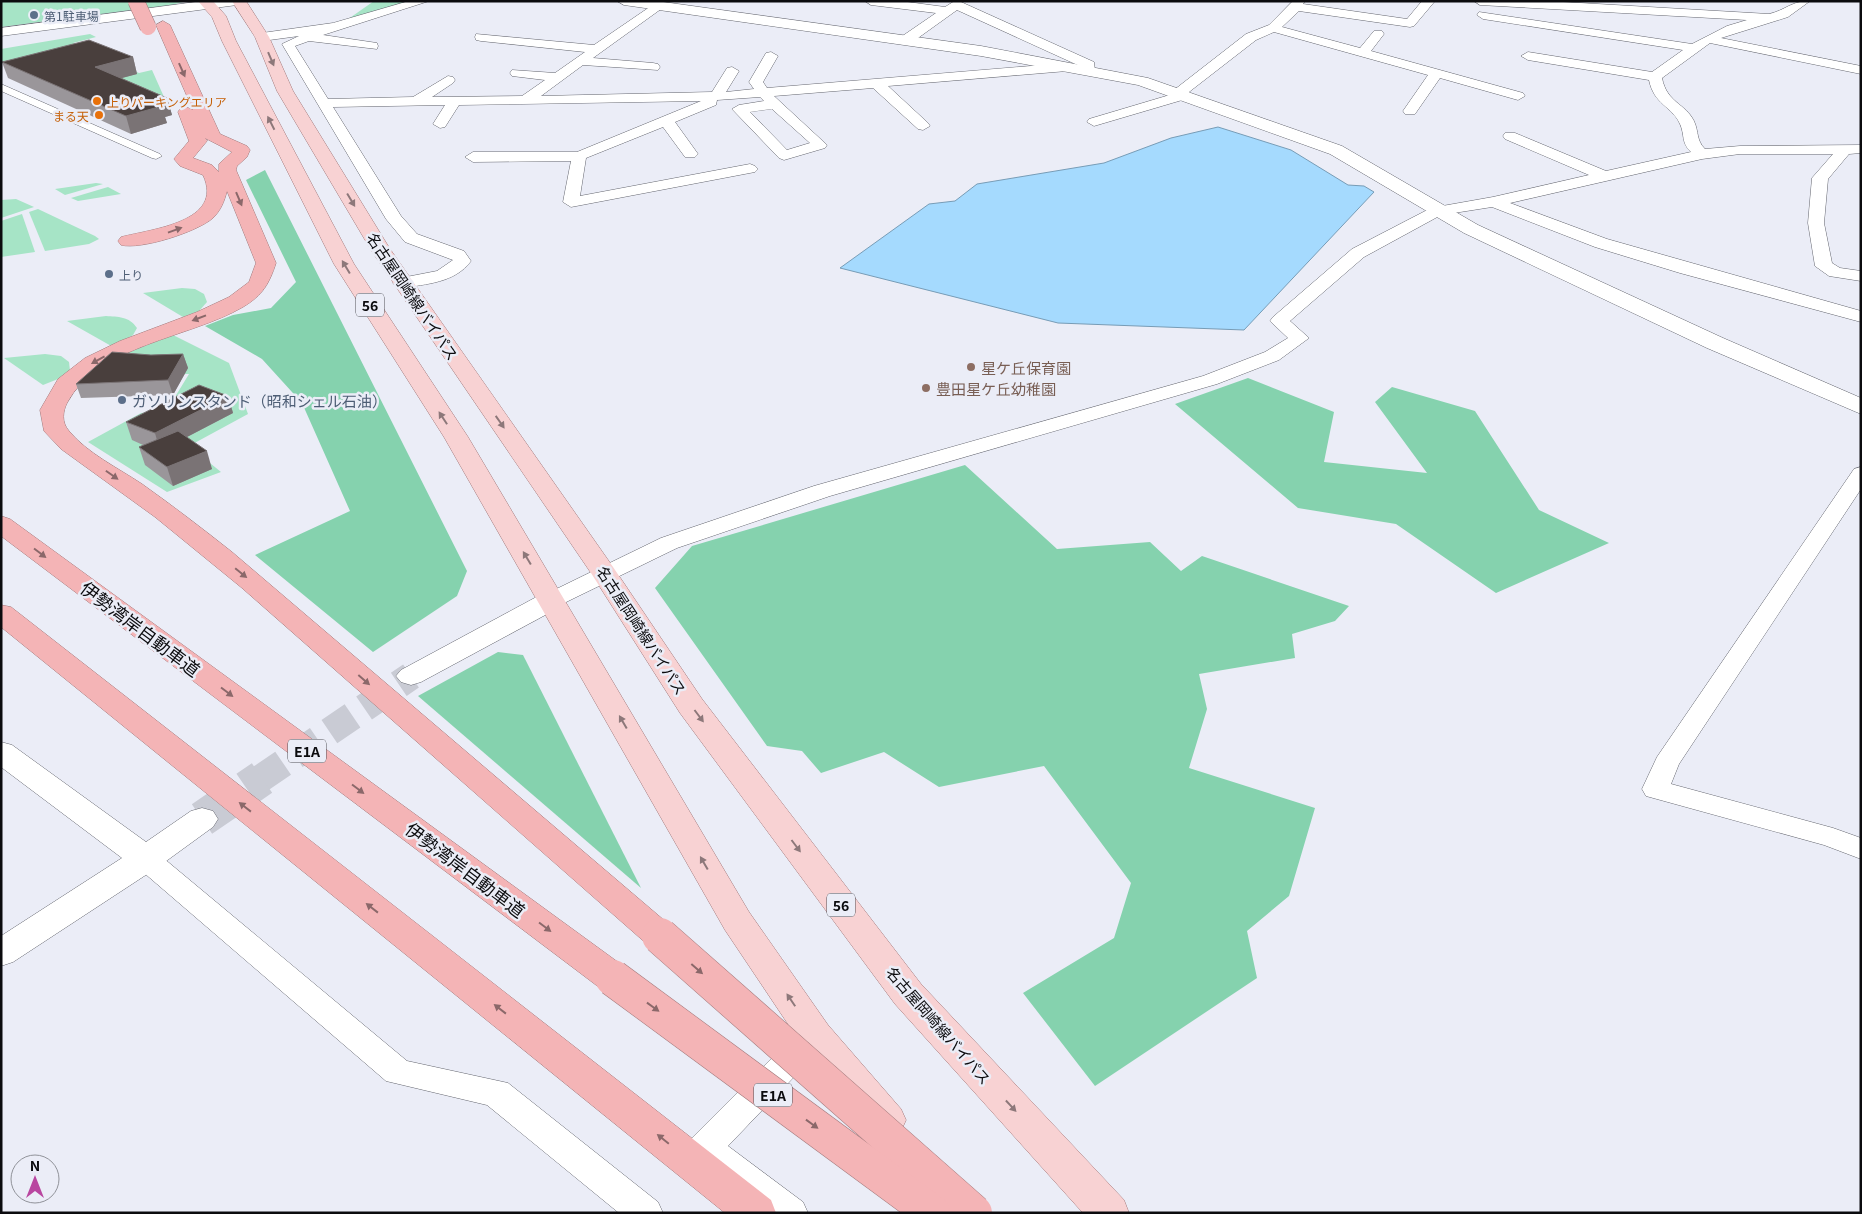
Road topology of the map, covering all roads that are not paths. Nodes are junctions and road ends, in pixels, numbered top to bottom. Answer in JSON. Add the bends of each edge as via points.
{"nodes":[{"id":1,"x":136,"y":1,"type":"edge"},
{"id":2,"x":238,"y":1,"type":"edge"},
{"id":3,"x":423,"y":1,"type":"edge"},
{"id":4,"x":624,"y":1,"type":"edge"},
{"id":5,"x":871,"y":1,"type":"edge"},
{"id":6,"x":1429,"y":1,"type":"edge"},
{"id":7,"x":1471,"y":1,"type":"edge"},
{"id":8,"x":1480,"y":1,"type":"edge"},
{"id":9,"x":1804,"y":1,"type":"edge"},
{"id":10,"x":206,"y":3,"type":"edge"},
{"id":11,"x":1298,"y":4,"type":"edge"},
{"id":12,"x":657,"y":6,"type":"junction"},
{"id":13,"x":956,"y":6,"type":"edge"},
{"id":14,"x":1285,"y":17,"type":"junction"},
{"id":15,"x":154,"y":18,"type":"edge"},
{"id":16,"x":1768,"y":18,"type":"junction"},
{"id":17,"x":334,"y":27,"type":"junction"},
{"id":18,"x":1273,"y":28,"type":"junction"},
{"id":19,"x":1,"y":32,"type":"edge"},
{"id":20,"x":1378,"y":34,"type":"dead end"},
{"id":21,"x":482,"y":36,"type":"dead end"},
{"id":22,"x":262,"y":37,"type":"junction"},
{"id":23,"x":305,"y":37,"type":"junction"},
{"id":24,"x":1708,"y":39,"type":"junction"},
{"id":25,"x":906,"y":40,"type":"junction"},
{"id":26,"x":1312,"y":40,"type":"junction"},
{"id":27,"x":372,"y":46,"type":"dead end"},
{"id":28,"x":1694,"y":48,"type":"junction"},
{"id":29,"x":598,"y":49,"type":"junction"},
{"id":30,"x":1362,"y":54,"type":"junction"},
{"id":31,"x":771,"y":56,"type":"dead end"},
{"id":32,"x":1528,"y":56,"type":"dead end"},
{"id":33,"x":1430,"y":60,"type":"dead end"},
{"id":34,"x":581,"y":61,"type":"junction"},
{"id":35,"x":654,"y":67,"type":"dead end"},
{"id":36,"x":1067,"y":67,"type":"junction"},
{"id":37,"x":1417,"y":70,"type":"junction"},
{"id":38,"x":1861,"y":70,"type":"edge"},
{"id":39,"x":732,"y":71,"type":"dead end"},
{"id":40,"x":1088,"y":71,"type":"junction"},
{"id":41,"x":517,"y":73,"type":"dead end"},
{"id":42,"x":1436,"y":74,"type":"junction"},
{"id":43,"x":559,"y":77,"type":"junction"},
{"id":44,"x":1655,"y":77,"type":"junction"},
{"id":45,"x":448,"y":80,"type":"dead end"},
{"id":46,"x":878,"y":84,"type":"junction"},
{"id":47,"x":1,"y":87,"type":"edge"},
{"id":48,"x":763,"y":93,"type":"junction"},
{"id":49,"x":1182,"y":94,"type":"junction"},
{"id":50,"x":722,"y":96,"type":"junction"},
{"id":51,"x":1518,"y":96,"type":"dead end"},
{"id":52,"x":532,"y":99,"type":"junction"},
{"id":53,"x":417,"y":101,"type":"junction"},
{"id":54,"x":455,"y":101,"type":"junction"},
{"id":55,"x":322,"y":103,"type":"junction"},
{"id":56,"x":775,"y":104,"type":"dead end"},
{"id":57,"x":1410,"y":111,"type":"dead end"},
{"id":58,"x":530,"y":117,"type":"dead end"},
{"id":59,"x":666,"y":120,"type":"junction"},
{"id":60,"x":1094,"y":122,"type":"dead end"},
{"id":61,"x":440,"y":124,"type":"dead end"},
{"id":62,"x":923,"y":126,"type":"dead end"},
{"id":63,"x":1510,"y":136,"type":"dead end"},
{"id":64,"x":1861,"y":149,"type":"edge"},
{"id":65,"x":1844,"y":150,"type":"junction"},
{"id":66,"x":690,"y":154,"type":"dead end"},
{"id":67,"x":1702,"y":154,"type":"junction"},
{"id":68,"x":156,"y":156,"type":"dead end"},
{"id":69,"x":579,"y":156,"type":"junction"},
{"id":70,"x":473,"y":157,"type":"dead end"},
{"id":71,"x":1861,"y":159,"type":"edge"},
{"id":72,"x":1610,"y":162,"type":"dead end"},
{"id":73,"x":750,"y":169,"type":"dead end"},
{"id":74,"x":1628,"y":169,"type":"junction"},
{"id":75,"x":1602,"y":176,"type":"junction"},
{"id":76,"x":1493,"y":202,"type":"junction"},
{"id":77,"x":1437,"y":212,"type":"junction"},
{"id":78,"x":128,"y":241,"type":"dead end"},
{"id":79,"x":1861,"y":276,"type":"edge"},
{"id":80,"x":402,"y":283,"type":"junction"},
{"id":81,"x":1861,"y":317,"type":"edge"},
{"id":82,"x":1861,"y":407,"type":"edge"},
{"id":83,"x":1861,"y":473,"type":"edge"},
{"id":84,"x":1,"y":524,"type":"edge"},
{"id":85,"x":604,"y":573,"type":"junction"},
{"id":86,"x":552,"y":600,"type":"junction"},
{"id":87,"x":1,"y":613,"type":"edge"},
{"id":88,"x":1,"y":628,"type":"edge"},
{"id":89,"x":411,"y":676,"type":"tunnel mouth"},
{"id":90,"x":108,"y":699,"type":"junction"},
{"id":91,"x":1,"y":752,"type":"edge"},
{"id":92,"x":202,"y":819,"type":"tunnel mouth"},
{"id":93,"x":1861,"y":849,"type":"edge"},
{"id":94,"x":146,"y":859,"type":"junction"},
{"id":95,"x":1,"y":953,"type":"edge"},
{"id":96,"x":815,"y":1035,"type":"junction"},
{"id":97,"x":645,"y":1213,"type":"edge"},
{"id":98,"x":756,"y":1213,"type":"edge"},
{"id":99,"x":790,"y":1213,"type":"edge"},
{"id":100,"x":932,"y":1213,"type":"edge"},
{"id":101,"x":967,"y":1213,"type":"edge"},
{"id":102,"x":974,"y":1213,"type":"edge"},
{"id":103,"x":1109,"y":1213,"type":"edge"}],
"edges":[{"from":1,"to":15,"type":"highway","bridge":true},
{"from":2,"to":10,"type":"street"},
{"from":2,"to":22,"type":"main road","name":"名古屋岡崎線バイパス","number":"56"},
{"from":3,"to":17,"type":"street"},
{"from":4,"to":12,"type":"street"},
{"from":5,"to":13,"type":"street"},
{"from":6,"to":11,"type":"street","via":[[1410,23]]},
{"from":7,"to":28,"type":"street","via":[[1475,12],[1484,15]]},
{"from":8,"to":16,"type":"street"},
{"from":9,"to":16,"type":"street","via":[[1784,14]]},
{"from":10,"to":19,"type":"street"},
{"from":86,"to":10,"type":"main road","number":"56","one_way":true,"via":[[456,437],[344,264],[218,16]]},
{"from":11,"to":14,"type":"street"},
{"from":12,"to":25,"type":"street"},
{"from":12,"to":29,"type":"street"},
{"from":13,"to":25,"type":"street"},
{"from":13,"to":40,"type":"street","via":[[1089,65]]},
{"from":14,"to":18,"type":"street"},
{"from":14,"to":26,"type":"street","via":[[1327,26]]},
{"from":78,"to":15,"type":"highway","one_way":true,"via":[[166,233],[194,222],[212,209],[218,196],[213,176],[208,170],[183,159],[195,146],[197,136]]},
{"from":15,"to":102,"type":"highway","one_way":true,"bridge":true,"via":[[213,136],[241,150],[238,157],[228,164],[227,170],[267,271],[256,288],[233,304],[116,351],[83,369],[71,379],[52,410],[57,432],[179,522],[280,605]]},
{"from":16,"to":24,"type":"street"},
{"from":17,"to":22,"type":"street"},
{"from":17,"to":23,"type":"street"},
{"from":18,"to":26,"type":"street"},
{"from":18,"to":49,"type":"street","via":[[1251,37]]},
{"from":20,"to":30,"type":"street"},
{"from":21,"to":29,"type":"street"},
{"from":22,"to":80,"type":"main road","name":"名古屋岡崎線バイパス","number":"56","one_way":true,"via":[[285,91]]},
{"from":23,"to":27,"type":"street"},
{"from":23,"to":55,"type":"street","via":[[288,44]]},
{"from":24,"to":28,"type":"street"},
{"from":24,"to":38,"type":"street"},
{"from":25,"to":36,"type":"street"},
{"from":26,"to":30,"type":"street"},
{"from":28,"to":44,"type":"street"},
{"from":29,"to":34,"type":"street"},
{"from":30,"to":37,"type":"street"},
{"from":31,"to":48,"type":"street","via":[[756,82]]},
{"from":32,"to":44,"type":"street"},
{"from":33,"to":37,"type":"street"},
{"from":34,"to":35,"type":"street"},
{"from":34,"to":43,"type":"street"},
{"from":36,"to":40,"type":"street"},
{"from":36,"to":46,"type":"street"},
{"from":37,"to":42,"type":"street"},
{"from":39,"to":50,"type":"street"},
{"from":40,"to":49,"type":"street","via":[[1142,81]]},
{"from":41,"to":43,"type":"street"},
{"from":42,"to":51,"type":"street"},
{"from":42,"to":57,"type":"street"},
{"from":43,"to":52,"type":"street"},
{"from":44,"to":67,"type":"street","via":[[1658,92],[1687,122],[1691,144]]},
{"from":45,"to":53,"type":"street"},
{"from":46,"to":48,"type":"street"},
{"from":46,"to":62,"type":"street"},
{"from":47,"to":68,"type":"street"},
{"from":48,"to":50,"type":"street"},
{"from":48,"to":56,"type":"street","via":[[820,145],[784,155],[739,109]]},
{"from":49,"to":60,"type":"street"},
{"from":49,"to":77,"type":"street","via":[[1336,150]]},
{"from":50,"to":52,"type":"street"},
{"from":50,"to":59,"type":"street"},
{"from":52,"to":54,"type":"street"},
{"from":52,"to":58,"type":"street"},
{"from":53,"to":54,"type":"street"},
{"from":53,"to":55,"type":"street"},
{"from":54,"to":61,"type":"street"},
{"from":55,"to":80,"type":"street","via":[[394,219],[411,238],[458,255],[462,261],[457,268],[444,274]]},
{"from":59,"to":66,"type":"street"},
{"from":59,"to":69,"type":"street"},
{"from":63,"to":75,"type":"street"},
{"from":64,"to":65,"type":"street"},
{"from":65,"to":67,"type":"street","via":[[1740,150]]},
{"from":65,"to":71,"type":"street"},
{"from":65,"to":79,"type":"street","via":[[1820,178],[1816,222],[1824,266],[1835,272]]},
{"from":67,"to":74,"type":"street"},
{"from":69,"to":70,"type":"street"},
{"from":69,"to":73,"type":"street","via":[[571,202]]},
{"from":72,"to":74,"type":"street"},
{"from":74,"to":75,"type":"street"},
{"from":75,"to":76,"type":"street"},
{"from":76,"to":77,"type":"street"},
{"from":76,"to":81,"type":"street","via":[[1601,243]]},
{"from":77,"to":82,"type":"street","via":[[1544,264]]},
{"from":77,"to":85,"type":"street","via":[[1358,253],[1279,321],[1300,338],[1272,356],[1201,383],[822,492],[669,543]]},
{"from":80,"to":85,"type":"main road","name":"名古屋岡崎線バイパス","number":"56","one_way":true},
{"from":83,"to":93,"type":"street","via":[[1666,764],[1656,789],[1833,838]]},
{"from":84,"to":100,"type":"highway","name":"伊勢湾岸自動車道","number":"E1A","one_way":true,"bridge":true},
{"from":85,"to":86,"type":"street"},
{"from":85,"to":103,"type":"main road","name":"名古屋岡崎線バイパス","number":"56","one_way":true,"via":[[691,706],[908,994]]},
{"from":86,"to":89,"type":"street"},
{"from":96,"to":86,"type":"main road","number":"56","one_way":true,"via":[[737,921]]},
{"from":87,"to":90,"type":"highway"},
{"from":88,"to":90,"type":"highway"},
{"from":98,"to":90,"type":"highway","one_way":true},
{"from":91,"to":94,"type":"street"},
{"from":92,"to":94,"type":"street"},
{"from":94,"to":95,"type":"street"},
{"from":94,"to":97,"type":"street","via":[[398,1072],[496,1094]]},
{"from":96,"to":99,"type":"street","via":[[704,1148]]},
{"from":96,"to":101,"type":"main road","number":"56"}]}
